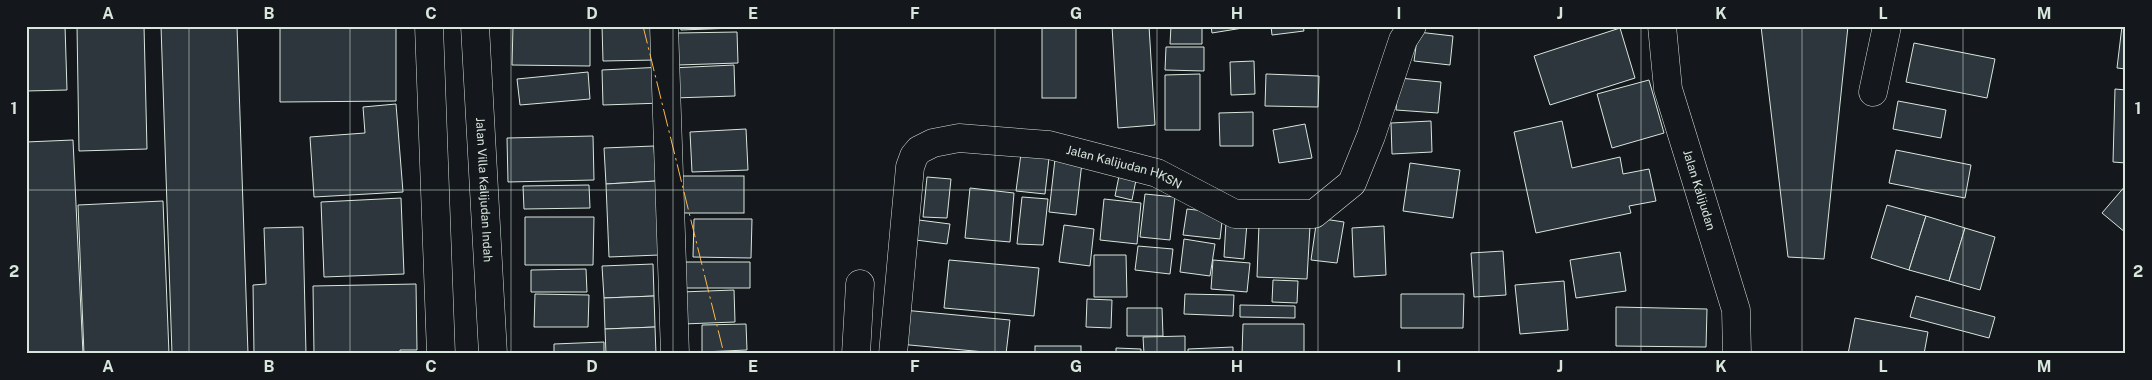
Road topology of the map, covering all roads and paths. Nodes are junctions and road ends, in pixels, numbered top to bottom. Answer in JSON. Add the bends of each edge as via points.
{"nodes":[{"id":1,"x":429,"y":26,"type":"edge"},
{"id":2,"x":475,"y":26,"type":"edge"},
{"id":3,"x":664,"y":26,"type":"edge"},
{"id":4,"x":1412,"y":26,"type":"edge"},
{"id":5,"x":1662,"y":26,"type":"edge"},
{"id":6,"x":1887,"y":26,"type":"edge"},
{"id":7,"x":1873,"y":92,"type":"dead end"},
{"id":8,"x":860,"y":284,"type":"dead end"},
{"id":9,"x":441,"y":354,"type":"edge"},
{"id":10,"x":493,"y":354,"type":"edge"},
{"id":11,"x":675,"y":354,"type":"edge"},
{"id":12,"x":856,"y":354,"type":"edge"},
{"id":13,"x":893,"y":354,"type":"edge"},
{"id":14,"x":1737,"y":354,"type":"edge"}],
"edges":[{"from":1,"to":9,"type":"street"},
{"from":2,"to":10,"type":"street","name":"Jalan Villa Kalijudan Indah"},
{"from":3,"to":11,"type":"street"},
{"from":4,"to":13,"type":"street","name":"Jalan Kalijudan HKSN","via":[[1402,40],[1352,183],[1314,214],[1235,214],[1157,173],[1049,145],[959,138],[933,143],[918,150],[910,168]]},
{"from":5,"to":14,"type":"street","name":"Jalan Kalijudan","via":[[1668,88],[1736,310]]},
{"from":6,"to":7,"type":"street"},
{"from":8,"to":12,"type":"street"}]}
